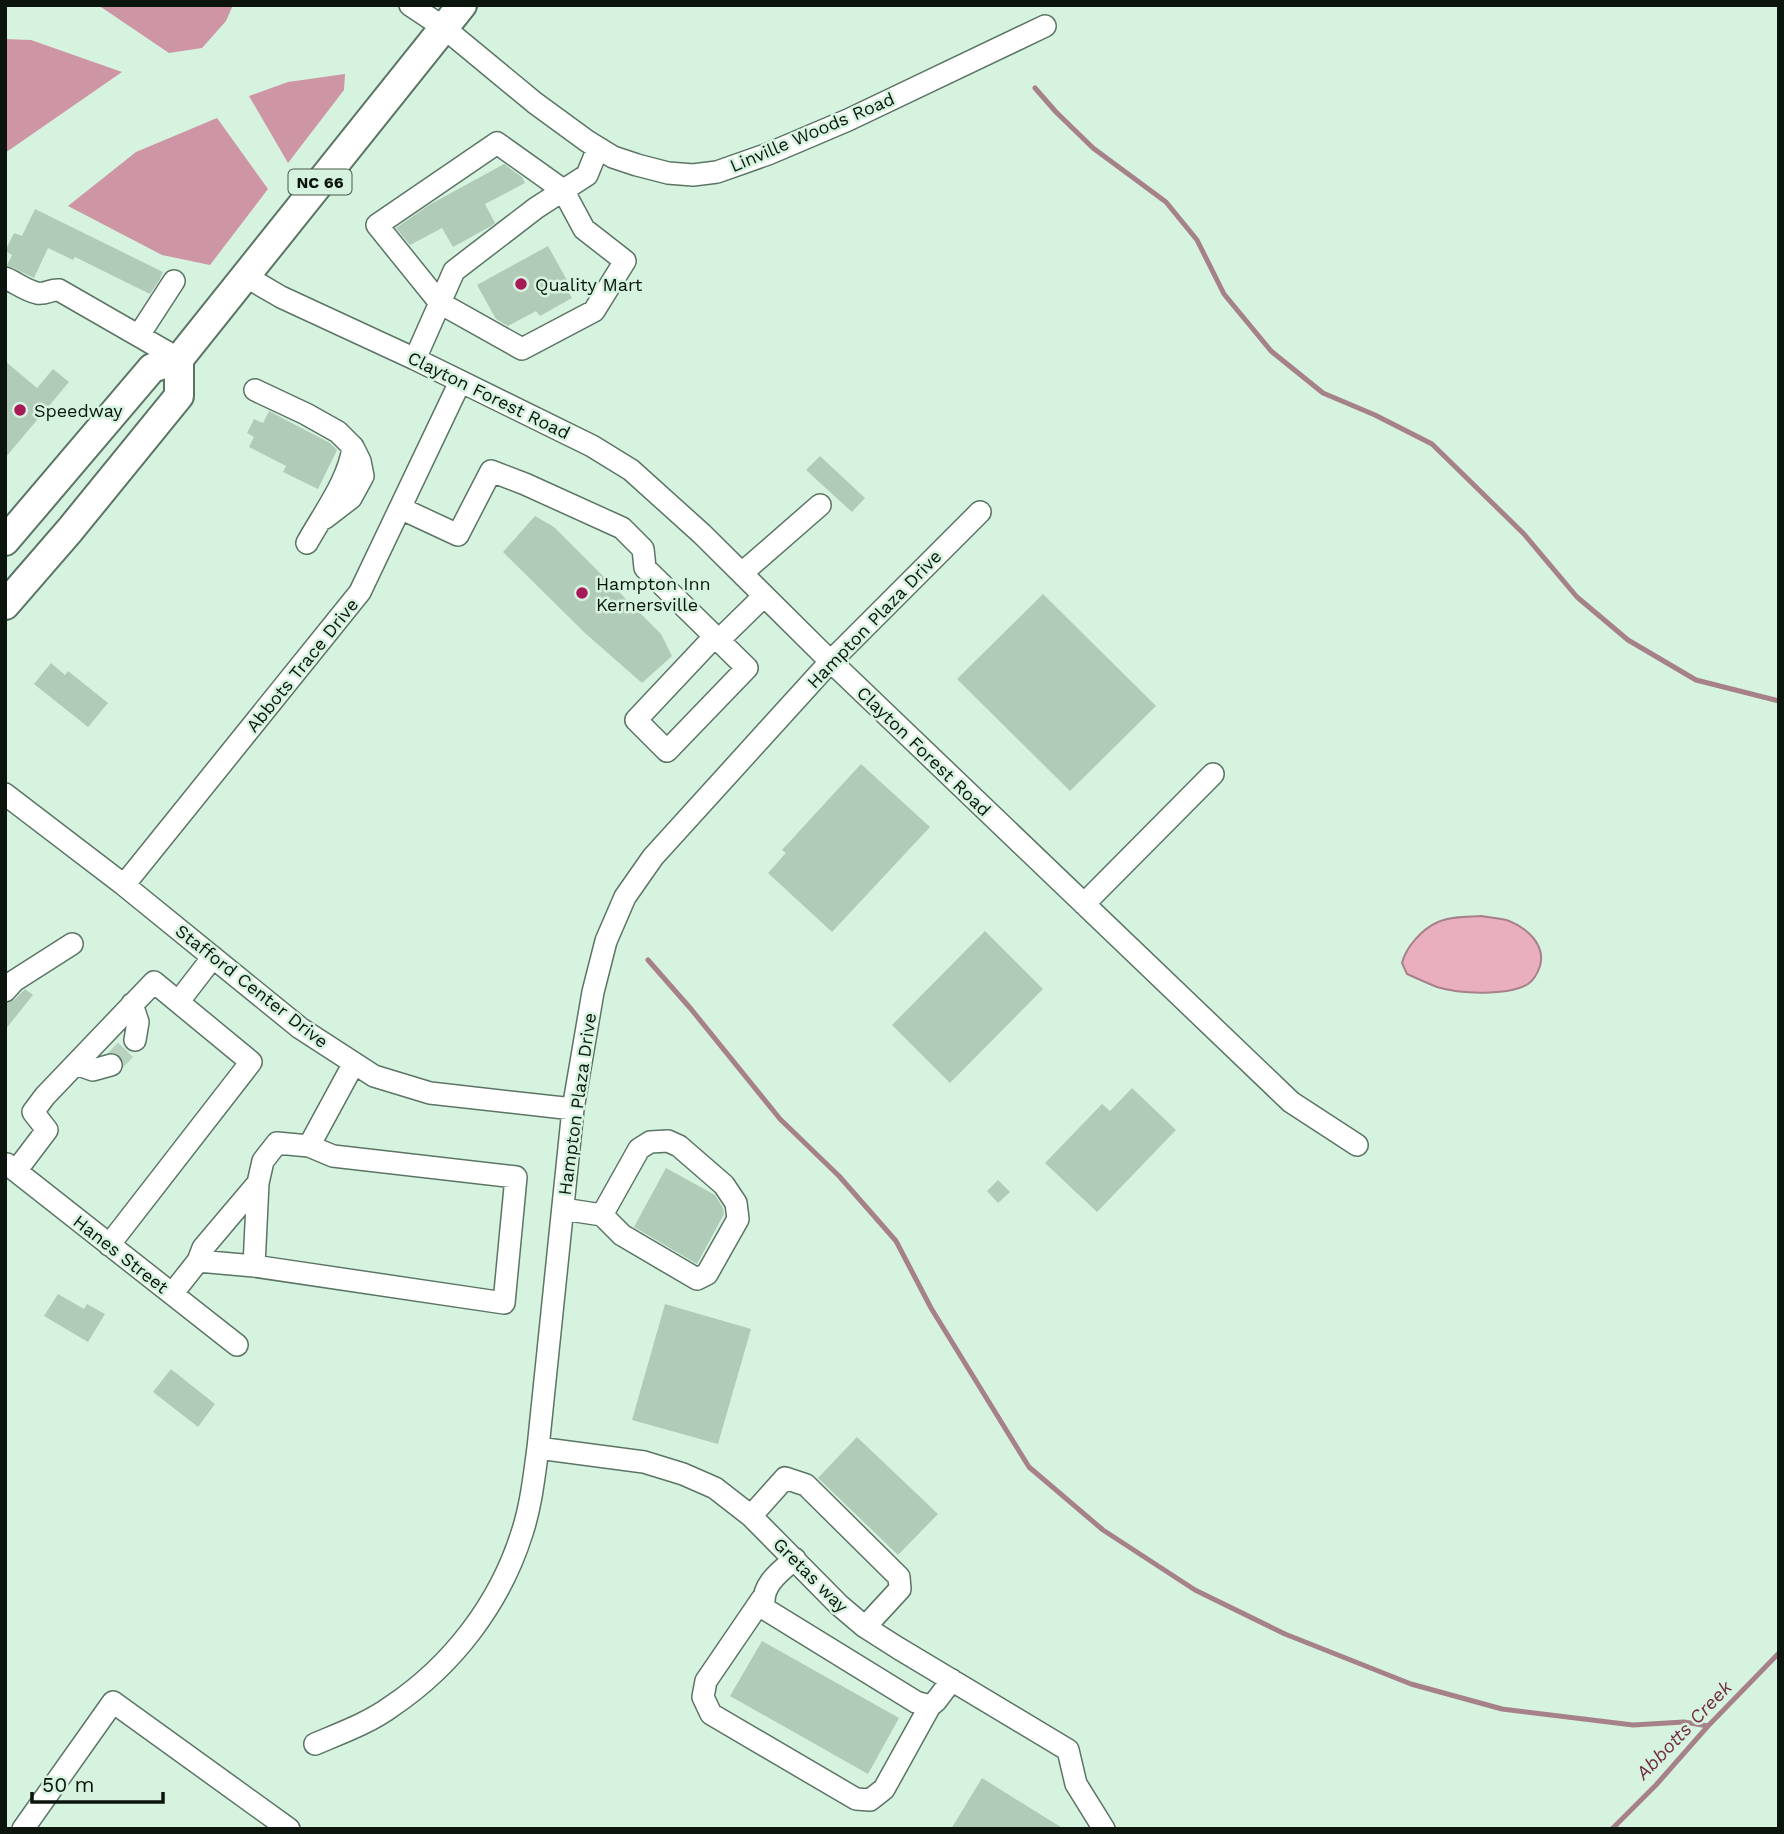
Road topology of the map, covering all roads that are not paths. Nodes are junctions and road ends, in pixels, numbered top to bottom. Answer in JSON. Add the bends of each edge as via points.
{"nodes":[{"id":1,"x":410,"y":5,"type":"edge"},
{"id":2,"x":462,"y":5,"type":"edge"},
{"id":3,"x":1045,"y":26,"type":"dead end"},
{"id":4,"x":443,"y":27,"type":"junction"},
{"id":5,"x":598,"y":148,"type":"junction"},
{"id":6,"x":563,"y":190,"type":"junction"},
{"id":7,"x":245,"y":276,"type":"junction"},
{"id":8,"x":5,"y":278,"type":"edge"},
{"id":9,"x":174,"y":281,"type":"dead end"},
{"id":10,"x":440,"y":303,"type":"junction"},
{"id":11,"x":139,"y":335,"type":"junction"},
{"id":12,"x":179,"y":359,"type":"junction"},
{"id":13,"x":415,"y":359,"type":"junction"},
{"id":14,"x":460,"y":382,"type":"junction"},
{"id":15,"x":255,"y":390,"type":"dead end"},
{"id":16,"x":820,"y":505,"type":"dead end"},
{"id":17,"x":400,"y":508,"type":"junction"},
{"id":18,"x":980,"y":512,"type":"dead end"},
{"id":19,"x":5,"y":541,"type":"edge"},
{"id":20,"x":307,"y":543,"type":"dead end"},
{"id":21,"x":742,"y":573,"type":"junction"},
{"id":22,"x":764,"y":596,"type":"junction"},
{"id":23,"x":5,"y":605,"type":"edge"},
{"id":24,"x":717,"y":638,"type":"junction"},
{"id":25,"x":830,"y":662,"type":"junction"},
{"id":26,"x":1213,"y":774,"type":"dead end"},
{"id":27,"x":5,"y":794,"type":"edge"},
{"id":28,"x":124,"y":885,"type":"junction"},
{"id":29,"x":1084,"y":904,"type":"junction"},
{"id":30,"x":72,"y":944,"type":"dead end"},
{"id":31,"x":213,"y":957,"type":"junction"},
{"id":32,"x":5,"y":991,"type":"edge"},
{"id":33,"x":179,"y":1001,"type":"junction"},
{"id":34,"x":132,"y":1004,"type":"junction"},
{"id":35,"x":135,"y":1040,"type":"dead end"},
{"id":36,"x":354,"y":1063,"type":"junction"},
{"id":37,"x":76,"y":1064,"type":"junction"},
{"id":38,"x":111,"y":1065,"type":"dead end"},
{"id":39,"x":573,"y":1109,"type":"junction"},
{"id":40,"x":1357,"y":1145,"type":"dead end"},
{"id":41,"x":309,"y":1146,"type":"junction"},
{"id":42,"x":11,"y":1167,"type":"edge"},
{"id":43,"x":258,"y":1183,"type":"junction"},
{"id":44,"x":563,"y":1209,"type":"junction"},
{"id":45,"x":602,"y":1214,"type":"junction"},
{"id":46,"x":109,"y":1245,"type":"junction"},
{"id":47,"x":198,"y":1261,"type":"junction"},
{"id":48,"x":254,"y":1266,"type":"junction"},
{"id":49,"x":172,"y":1294,"type":"junction"},
{"id":50,"x":237,"y":1345,"type":"dead end"},
{"id":51,"x":538,"y":1448,"type":"junction"},
{"id":52,"x":751,"y":1516,"type":"junction"},
{"id":53,"x":795,"y":1559,"type":"junction"},
{"id":54,"x":762,"y":1599,"type":"junction"},
{"id":55,"x":866,"y":1627,"type":"junction"},
{"id":56,"x":952,"y":1680,"type":"junction"},
{"id":57,"x":930,"y":1706,"type":"junction"},
{"id":58,"x":315,"y":1744,"type":"dead end"},
{"id":59,"x":265,"y":1822,"type":"edge"},
{"id":60,"x":23,"y":1829,"type":"edge"},
{"id":61,"x":289,"y":1829,"type":"edge"},
{"id":62,"x":1104,"y":1829,"type":"edge"}],
"edges":[{"from":1,"to":4,"type":"street","name":"Linville Woods Road"},
{"from":2,"to":4,"type":"main road","number":"NC 66"},
{"from":3,"to":5,"type":"street","name":"Linville Woods Road","via":[[848,120],[716,172],[668,173]]},
{"from":4,"to":5,"type":"street","name":"Linville Woods Road"},
{"from":4,"to":7,"type":"main road","number":"NC 66"},
{"from":5,"to":6,"type":"street","via":[[586,175]]},
{"from":6,"to":10,"type":"street","via":[[454,271]]},
{"from":6,"to":10,"type":"street","via":[[497,143],[377,225]]},
{"from":6,"to":10,"type":"street","via":[[584,229],[625,261],[594,312],[522,349]]},
{"from":7,"to":12,"type":"main road","number":"NC 66"},
{"from":7,"to":13,"type":"street","name":"Clayton Forest Road"},
{"from":8,"to":11,"type":"street","via":[[37,293],[60,290]]},
{"from":9,"to":11,"type":"street"},
{"from":10,"to":13,"type":"street"},
{"from":11,"to":12,"type":"street"},
{"from":12,"to":19,"type":"main road","number":"NC 66","via":[[152,368]]},
{"from":12,"to":23,"type":"main road","via":[[179,396]]},
{"from":13,"to":14,"type":"street","name":"Clayton Forest Road"},
{"from":14,"to":17,"type":"street","name":"Abbots Trace Drive"},
{"from":14,"to":21,"type":"street","name":"Clayton Forest Road","via":[[631,470]]},
{"from":15,"to":20,"type":"street","via":[[338,432],[352,447],[351,462]]},
{"from":16,"to":21,"type":"street"},
{"from":17,"to":24,"type":"street","via":[[457,535],[491,471],[525,484],[622,528],[643,548],[645,568]]},
{"from":17,"to":28,"type":"street","name":"Abbots Trace Drive","via":[[360,592]]},
{"from":18,"to":25,"type":"street","name":"Hampton Plaza Drive"},
{"from":21,"to":22,"type":"street","name":"Clayton Forest Road"},
{"from":22,"to":24,"type":"street"},
{"from":22,"to":25,"type":"street","name":"Clayton Forest Road"},
{"from":24,"to":24,"type":"street","via":[[747,668],[667,751],[636,720]]},
{"from":25,"to":29,"type":"street","name":"Clayton Forest Road"},
{"from":25,"to":39,"type":"street","name":"Hampton Plaza Drive","via":[[653,857],[625,897],[606,941],[593,992]]},
{"from":26,"to":29,"type":"street"},
{"from":27,"to":28,"type":"street","name":"Stafford Center Drive"},
{"from":28,"to":31,"type":"street","name":"Stafford Center Drive"},
{"from":29,"to":40,"type":"street","name":"Clayton Forest Road","via":[[1290,1102]]},
{"from":30,"to":32,"type":"street"},
{"from":31,"to":33,"type":"street"},
{"from":31,"to":36,"type":"street","name":"Stafford Center Drive","via":[[300,1028]]},
{"from":33,"to":34,"type":"street","via":[[154,982]]},
{"from":33,"to":46,"type":"street","via":[[251,1062]]},
{"from":34,"to":35,"type":"street","via":[[138,1022]]},
{"from":34,"to":37,"type":"street"},
{"from":36,"to":39,"type":"street","name":"Stafford Center Drive","via":[[374,1076],[430,1093]]},
{"from":36,"to":41,"type":"street"},
{"from":37,"to":38,"type":"street","via":[[93,1070]]},
{"from":37,"to":42,"type":"street","via":[[33,1112],[47,1130]]},
{"from":39,"to":44,"type":"street","name":"Hampton Plaza Drive"},
{"from":41,"to":43,"type":"street","via":[[277,1143],[263,1161]]},
{"from":41,"to":48,"type":"street","via":[[333,1156],[516,1177],[504,1303]]},
{"from":42,"to":46,"type":"street","name":"Hanes Street"},
{"from":43,"to":47,"type":"street","via":[[203,1248]]},
{"from":43,"to":48,"type":"street"},
{"from":44,"to":45,"type":"street"},
{"from":44,"to":51,"type":"street","name":"Hampton Plaza Drive"},
{"from":45,"to":45,"type":"street","via":[[622,1235],[697,1279],[707,1274],[738,1219],[736,1203],[724,1185],[668,1141],[650,1142],[639,1149]]},
{"from":46,"to":49,"type":"street","name":"Hanes Street"},
{"from":47,"to":48,"type":"street"},
{"from":47,"to":49,"type":"street"},
{"from":49,"to":50,"type":"street","name":"Hanes Street"},
{"from":51,"to":52,"type":"street","name":"Gretas way","via":[[644,1462],[683,1474],[715,1488]]},
{"from":51,"to":58,"type":"street","name":"Hampton Plaza Drive","via":[[523,1531],[479,1623],[425,1680],[392,1706]]},
{"from":52,"to":53,"type":"street","name":"Gretas way"},
{"from":52,"to":55,"type":"street","via":[[785,1478],[806,1485],[899,1577],[900,1589]]},
{"from":53,"to":54,"type":"street","via":[[775,1576]]},
{"from":53,"to":55,"type":"street","name":"Gretas way"},
{"from":54,"to":57,"type":"street","via":[[765,1609],[812,1639]]},
{"from":54,"to":57,"type":"street","via":[[706,1681],[703,1698],[712,1714],[856,1799],[870,1800],[884,1789]]},
{"from":55,"to":56,"type":"street","name":"Gretas way"},
{"from":56,"to":57,"type":"street"},
{"from":56,"to":62,"type":"street","name":"Gretas way","via":[[1068,1750],[1076,1784]]},
{"from":59,"to":60,"type":"street","via":[[113,1702]]},
{"from":59,"to":61,"type":"street"}]}
